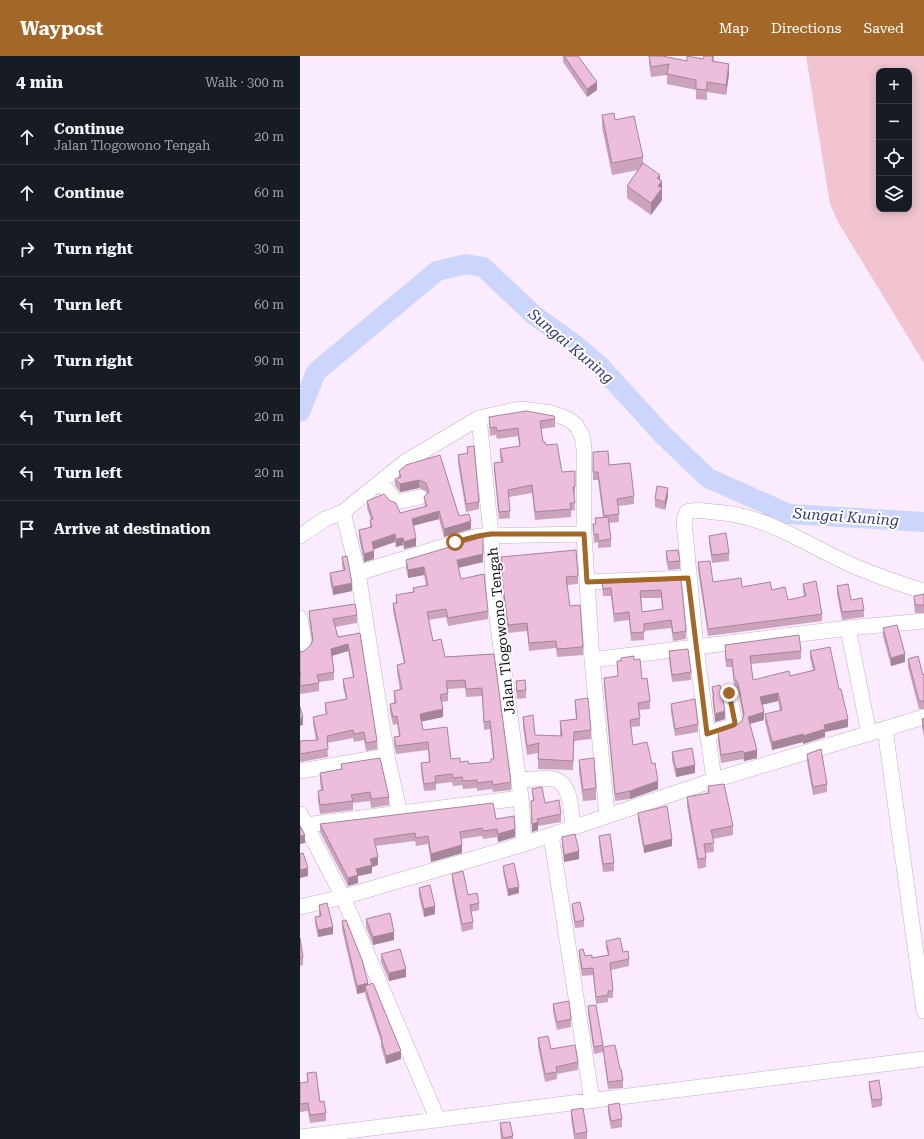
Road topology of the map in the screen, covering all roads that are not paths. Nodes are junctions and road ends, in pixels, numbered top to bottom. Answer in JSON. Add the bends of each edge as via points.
{"nodes":[{"id":1,"x":479,"y":418,"type":"junction"},
{"id":2,"x":381,"y":483,"type":"junction"},
{"id":3,"x":420,"y":497,"type":"dead end"},
{"id":4,"x":343,"y":512,"type":"junction"},
{"id":5,"x":491,"y":534,"type":"junction"},
{"id":6,"x":584,"y":534,"type":"junction"},
{"id":7,"x":300,"y":536,"type":"edge"},
{"id":8,"x":358,"y":573,"type":"junction"},
{"id":9,"x":688,"y":578,"type":"junction"},
{"id":10,"x":587,"y":582,"type":"junction"},
{"id":11,"x":924,"y":591,"type":"edge"},
{"id":12,"x":300,"y":618,"type":"edge"},
{"id":13,"x":924,"y":621,"type":"edge"},
{"id":14,"x":848,"y":628,"type":"junction"},
{"id":15,"x":696,"y":648,"type":"junction"},
{"id":16,"x":300,"y":651,"type":"edge"},
{"id":17,"x":592,"y":660,"type":"junction"},
{"id":18,"x":729,"y":693,"type":"dead end"},
{"id":19,"x":924,"y":717,"type":"edge"},
{"id":20,"x":885,"y":729,"type":"junction"},
{"id":21,"x":707,"y":734,"type":"junction"},
{"id":22,"x":868,"y":734,"type":"junction"},
{"id":23,"x":387,"y":756,"type":"junction"},
{"id":24,"x":300,"y":771,"type":"edge"},
{"id":25,"x":518,"y":780,"type":"junction"},
{"id":26,"x":714,"y":780,"type":"junction"},
{"id":27,"x":521,"y":798,"type":"junction"},
{"id":28,"x":400,"y":814,"type":"junction"},
{"id":29,"x":606,"y":815,"type":"junction"},
{"id":30,"x":303,"y":819,"type":"edge"},
{"id":31,"x":573,"y":827,"type":"junction"},
{"id":32,"x":551,"y":835,"type":"junction"},
{"id":33,"x":524,"y":844,"type":"junction"},
{"id":34,"x":343,"y":897,"type":"junction"},
{"id":35,"x":300,"y":907,"type":"edge"},
{"id":36,"x":924,"y":1011,"type":"edge"},
{"id":37,"x":924,"y":1059,"type":"edge"},
{"id":38,"x":592,"y":1101,"type":"junction"},
{"id":39,"x":438,"y":1120,"type":"junction"},
{"id":40,"x":300,"y":1137,"type":"edge"}],
"edges":[{"from":1,"to":2,"type":"street","via":[[405,462]]},
{"from":1,"to":5,"type":"street"},
{"from":1,"to":6,"type":"street","via":[[520,409],[552,413],[568,418],[576,425],[582,436],[584,448]]},
{"from":2,"to":3,"type":"street","via":[[396,502]]},
{"from":2,"to":4,"type":"street"},
{"from":4,"to":7,"type":"street","via":[[325,519]]},
{"from":4,"to":8,"type":"street"},
{"from":5,"to":6,"type":"street"},
{"from":5,"to":8,"type":"street","name":"Jalan Tlogowono Tengah","via":[[466,538]]},
{"from":5,"to":25,"type":"street","name":"Jalan Tlogowono Tengah","via":[[494,596]]},
{"from":6,"to":10,"type":"street"},
{"from":8,"to":23,"type":"street"},
{"from":9,"to":10,"type":"street"},
{"from":9,"to":11,"type":"street","via":[[684,516],[686,512],[704,511],[751,517],[860,568]]},
{"from":9,"to":15,"type":"street"},
{"from":10,"to":17,"type":"street"},
{"from":12,"to":16,"type":"street","via":[[304,643]]},
{"from":13,"to":14,"type":"street"},
{"from":14,"to":15,"type":"street"},
{"from":14,"to":22,"type":"street"},
{"from":15,"to":17,"type":"street"},
{"from":15,"to":21,"type":"street"},
{"from":17,"to":29,"type":"street"},
{"from":18,"to":21,"type":"street","via":[[734,725]]},
{"from":19,"to":20,"type":"street"},
{"from":20,"to":22,"type":"street"},
{"from":20,"to":36,"type":"street"},
{"from":21,"to":26,"type":"street"},
{"from":22,"to":26,"type":"street"},
{"from":23,"to":24,"type":"street"},
{"from":23,"to":28,"type":"street"},
{"from":25,"to":27,"type":"street","name":"Jalan Tlogowono Tengah"},
{"from":25,"to":31,"type":"street","via":[[554,780],[564,786]]},
{"from":26,"to":29,"type":"street"},
{"from":27,"to":28,"type":"street"},
{"from":27,"to":33,"type":"street","name":"Jalan Tlogowono Tengah"},
{"from":28,"to":30,"type":"street"},
{"from":29,"to":31,"type":"street"},
{"from":30,"to":34,"type":"street"},
{"from":31,"to":32,"type":"street"},
{"from":32,"to":33,"type":"street"},
{"from":32,"to":38,"type":"street"},
{"from":33,"to":34,"type":"street"},
{"from":34,"to":35,"type":"street"},
{"from":34,"to":39,"type":"street"},
{"from":37,"to":38,"type":"street"},
{"from":38,"to":39,"type":"street"},
{"from":39,"to":40,"type":"street"}]}
